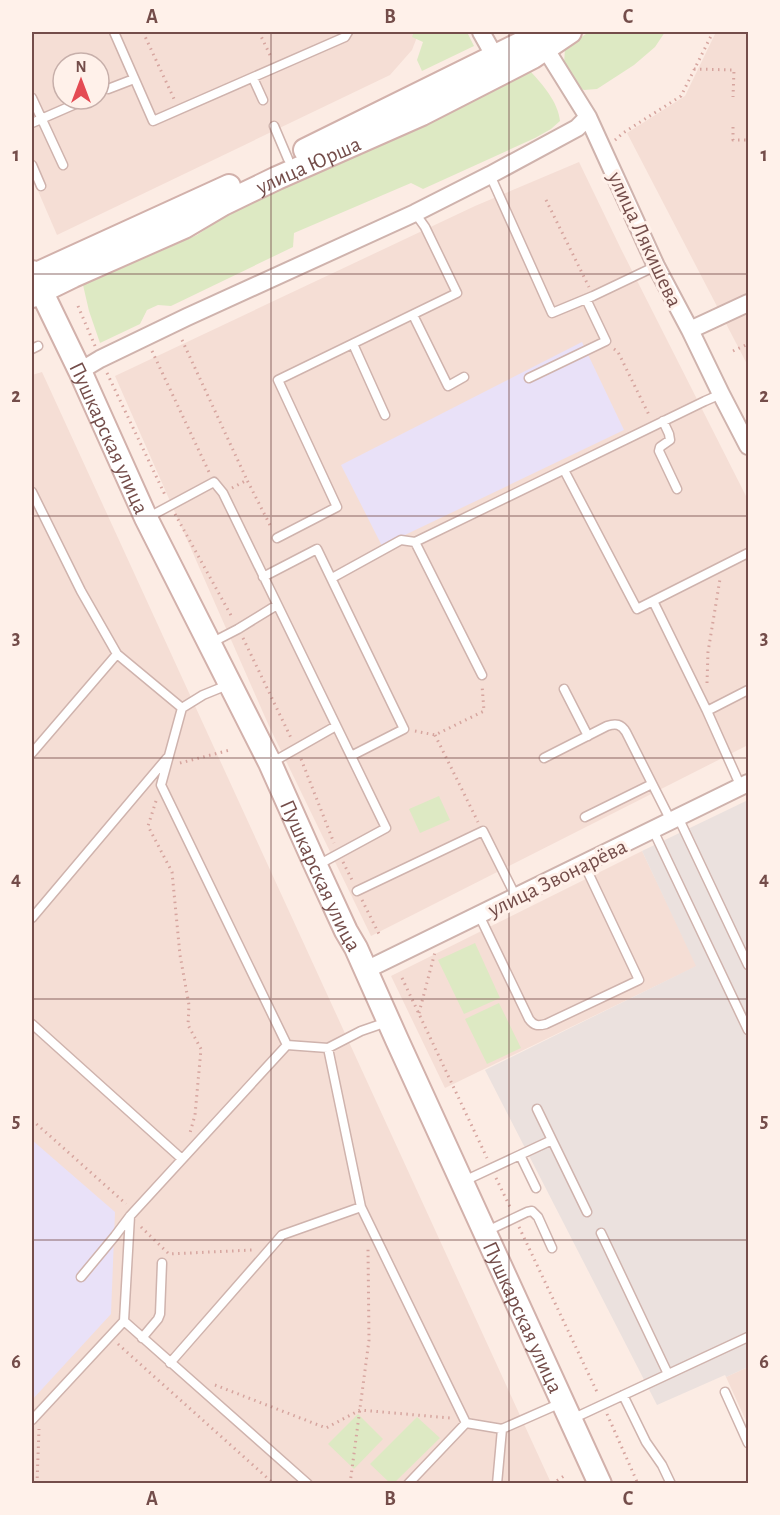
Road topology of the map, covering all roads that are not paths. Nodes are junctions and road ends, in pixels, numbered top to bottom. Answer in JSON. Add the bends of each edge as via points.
{"nodes":[{"id":1,"x":114,"y":32,"type":"edge"},
{"id":2,"x":348,"y":32,"type":"edge"},
{"id":3,"x":481,"y":32,"type":"edge"},
{"id":4,"x":570,"y":32,"type":"edge"},
{"id":5,"x":541,"y":39,"type":"edge"},
{"id":6,"x":499,"y":64,"type":"junction"},
{"id":7,"x":134,"y":78,"type":"junction"},
{"id":8,"x":253,"y":78,"type":"junction"},
{"id":9,"x":111,"y":88,"type":"edge"},
{"id":10,"x":32,"y":98,"type":"edge"},
{"id":11,"x":263,"y":100,"type":"dead end"},
{"id":12,"x":59,"y":111,"type":"edge"},
{"id":13,"x":588,"y":117,"type":"junction"},
{"id":14,"x":41,"y":119,"type":"junction"},
{"id":15,"x":32,"y":123,"type":"edge"},
{"id":16,"x":274,"y":126,"type":"dead end"},
{"id":17,"x":32,"y":165,"type":"edge"},
{"id":18,"x":63,"y":165,"type":"dead end"},
{"id":19,"x":291,"y":165,"type":"junction"},
{"id":20,"x":490,"y":175,"type":"junction"},
{"id":21,"x":41,"y":186,"type":"dead end"},
{"id":22,"x":415,"y":213,"type":"junction"},
{"id":23,"x":656,"y":266,"type":"junction"},
{"id":24,"x":34,"y":282,"type":"edge"},
{"id":25,"x":590,"y":297,"type":"junction"},
{"id":26,"x":748,"y":303,"type":"edge"},
{"id":27,"x":413,"y":315,"type":"junction"},
{"id":28,"x":690,"y":330,"type":"junction"},
{"id":29,"x":353,"y":344,"type":"junction"},
{"id":30,"x":80,"y":371,"type":"junction"},
{"id":31,"x":464,"y":377,"type":"dead end"},
{"id":32,"x":530,"y":378,"type":"dead end"},
{"id":33,"x":721,"y":394,"type":"junction"},
{"id":34,"x":385,"y":415,"type":"dead end"},
{"id":35,"x":663,"y":421,"type":"junction"},
{"id":36,"x":748,"y":446,"type":"edge"},
{"id":37,"x":564,"y":470,"type":"junction"},
{"id":38,"x":677,"y":489,"type":"dead end"},
{"id":39,"x":32,"y":492,"type":"edge"},
{"id":40,"x":146,"y":518,"type":"junction"},
{"id":41,"x":278,"y":538,"type":"road end"},
{"id":42,"x":415,"y":543,"type":"junction"},
{"id":43,"x":748,"y":553,"type":"edge"},
{"id":44,"x":263,"y":578,"type":"junction"},
{"id":45,"x":332,"y":578,"type":"junction"},
{"id":46,"x":653,"y":601,"type":"junction"},
{"id":47,"x":277,"y":605,"type":"junction"},
{"id":48,"x":211,"y":643,"type":"junction"},
{"id":49,"x":117,"y":654,"type":"junction"},
{"id":50,"x":482,"y":675,"type":"road end"},
{"id":51,"x":230,"y":684,"type":"junction"},
{"id":52,"x":564,"y":689,"type":"dead end"},
{"id":53,"x":748,"y":690,"type":"edge"},
{"id":54,"x":182,"y":708,"type":"junction"},
{"id":55,"x":707,"y":711,"type":"junction"},
{"id":56,"x":336,"y":726,"type":"junction"},
{"id":57,"x":588,"y":736,"type":"junction"},
{"id":58,"x":32,"y":753,"type":"edge"},
{"id":59,"x":169,"y":755,"type":"junction"},
{"id":60,"x":351,"y":756,"type":"junction"},
{"id":61,"x":544,"y":758,"type":"dead end"},
{"id":62,"x":270,"y":763,"type":"junction"},
{"id":63,"x":652,"y":784,"type":"junction"},
{"id":64,"x":745,"y":785,"type":"edge"},
{"id":65,"x":585,"y":818,"type":"dead end"},
{"id":66,"x":675,"y":819,"type":"junction"},
{"id":67,"x":653,"y":830,"type":"junction"},
{"id":68,"x":584,"y":864,"type":"junction"},
{"id":69,"x":316,"y":866,"type":"junction"},
{"id":70,"x":357,"y":891,"type":"road end"},
{"id":71,"x":516,"y":897,"type":"junction"},
{"id":72,"x":479,"y":915,"type":"junction"},
{"id":73,"x":32,"y":918,"type":"edge"},
{"id":74,"x":748,"y":965,"type":"edge"},
{"id":75,"x":366,"y":970,"type":"junction"},
{"id":76,"x":389,"y":1021,"type":"junction"},
{"id":77,"x":32,"y":1024,"type":"edge"},
{"id":78,"x":748,"y":1029,"type":"edge"},
{"id":79,"x":287,"y":1045,"type":"junction"},
{"id":80,"x":328,"y":1048,"type":"junction"},
{"id":81,"x":537,"y":1109,"type":"dead end"},
{"id":82,"x":552,"y":1140,"type":"junction"},
{"id":83,"x":520,"y":1155,"type":"junction"},
{"id":84,"x":182,"y":1159,"type":"junction"},
{"id":85,"x":462,"y":1182,"type":"junction"},
{"id":86,"x":536,"y":1188,"type":"dead end"},
{"id":87,"x":361,"y":1207,"type":"junction"},
{"id":88,"x":587,"y":1212,"type":"dead end"},
{"id":89,"x":132,"y":1214,"type":"junction"},
{"id":90,"x":485,"y":1232,"type":"junction"},
{"id":91,"x":601,"y":1233,"type":"dead end"},
{"id":92,"x":552,"y":1248,"type":"dead end"},
{"id":93,"x":162,"y":1263,"type":"dead end"},
{"id":94,"x":81,"y":1277,"type":"dead end"},
{"id":95,"x":124,"y":1321,"type":"junction"},
{"id":96,"x":748,"y":1337,"type":"edge"},
{"id":97,"x":142,"y":1338,"type":"junction"},
{"id":98,"x":170,"y":1363,"type":"junction"},
{"id":99,"x":668,"y":1374,"type":"junction"},
{"id":100,"x":725,"y":1392,"type":"dead end"},
{"id":101,"x":623,"y":1395,"type":"junction"},
{"id":102,"x":567,"y":1411,"type":"junction"},
{"id":103,"x":32,"y":1420,"type":"edge"},
{"id":104,"x":465,"y":1421,"type":"junction"},
{"id":105,"x":502,"y":1429,"type":"junction"},
{"id":106,"x":748,"y":1443,"type":"edge"},
{"id":107,"x":308,"y":1484,"type":"edge"},
{"id":108,"x":408,"y":1484,"type":"edge"},
{"id":109,"x":497,"y":1484,"type":"edge"},
{"id":110,"x":600,"y":1484,"type":"edge"},
{"id":111,"x":671,"y":1484,"type":"edge"}],
"edges":[{"from":1,"to":7,"type":"lane"},
{"from":2,"to":8,"type":"lane","via":[[345,37]]},
{"from":3,"to":6,"type":"street"},
{"from":4,"to":5,"type":"main road","name":"улица Юрша"},
{"from":5,"to":6,"type":"main road","name":"улица Юрша"},
{"from":5,"to":13,"type":"street","name":"улица Лякишева"},
{"from":6,"to":19,"type":"main road","name":"улица Юрша"},
{"from":7,"to":8,"type":"lane","via":[[153,121]]},
{"from":7,"to":9,"type":"lane"},
{"from":8,"to":11,"type":"lane"},
{"from":10,"to":14,"type":"lane"},
{"from":12,"to":14,"type":"lane"},
{"from":13,"to":20,"type":"street","via":[[576,128]]},
{"from":13,"to":23,"type":"street","name":"улица Лякишева"},
{"from":14,"to":15,"type":"lane"},
{"from":14,"to":18,"type":"lane"},
{"from":16,"to":19,"type":"lane"},
{"from":17,"to":21,"type":"lane"},
{"from":19,"to":24,"type":"main road","name":"улица Юрша"},
{"from":20,"to":22,"type":"street"},
{"from":20,"to":25,"type":"lane","via":[[552,313]]},
{"from":22,"to":27,"type":"lane","via":[[457,293]]},
{"from":22,"to":30,"type":"street","via":[[145,337]]},
{"from":23,"to":25,"type":"lane"},
{"from":23,"to":28,"type":"street","name":"улица Лякишева"},
{"from":24,"to":30,"type":"main road","name":"Пушкарская улица"},
{"from":25,"to":32,"type":"lane","via":[[606,341]]},
{"from":26,"to":28,"type":"street"},
{"from":27,"to":29,"type":"lane"},
{"from":27,"to":31,"type":"lane","via":[[448,386]]},
{"from":28,"to":33,"type":"street","name":"улица Лякишева"},
{"from":29,"to":34,"type":"lane"},
{"from":29,"to":41,"type":"lane","via":[[278,381],[337,507]]},
{"from":30,"to":40,"type":"main road","name":"Пушкарская улица"},
{"from":33,"to":35,"type":"lane"},
{"from":33,"to":36,"type":"street","name":"улица Лякишева"},
{"from":35,"to":37,"type":"lane"},
{"from":35,"to":38,"type":"lane","via":[[670,440],[659,451]]},
{"from":37,"to":42,"type":"lane"},
{"from":37,"to":46,"type":"lane","via":[[637,609]]},
{"from":39,"to":49,"type":"lane"},
{"from":40,"to":44,"type":"lane","via":[[214,482],[223,493]]},
{"from":40,"to":48,"type":"main road","name":"Пушкарская улица"},
{"from":42,"to":45,"type":"lane","via":[[401,540]]},
{"from":42,"to":50,"type":"lane"},
{"from":43,"to":46,"type":"lane"},
{"from":44,"to":45,"type":"lane","via":[[317,549]]},
{"from":44,"to":47,"type":"lane"},
{"from":45,"to":60,"type":"lane","via":[[404,729]]},
{"from":46,"to":55,"type":"lane"},
{"from":47,"to":48,"type":"lane"},
{"from":47,"to":56,"type":"lane"},
{"from":48,"to":51,"type":"main road","name":"Пушкарская улица"},
{"from":49,"to":54,"type":"lane"},
{"from":49,"to":58,"type":"lane"},
{"from":51,"to":54,"type":"lane"},
{"from":51,"to":62,"type":"main road","name":"Пушкарская улица"},
{"from":52,"to":57,"type":"lane"},
{"from":53,"to":55,"type":"lane"},
{"from":54,"to":59,"type":"lane"},
{"from":55,"to":64,"type":"lane"},
{"from":56,"to":60,"type":"lane"},
{"from":56,"to":62,"type":"lane"},
{"from":57,"to":61,"type":"lane"},
{"from":57,"to":63,"type":"lane","via":[[615,724],[622,726]]},
{"from":59,"to":73,"type":"lane"},
{"from":59,"to":79,"type":"lane","via":[[161,785]]},
{"from":60,"to":69,"type":"lane","via":[[386,828]]},
{"from":62,"to":69,"type":"main road","name":"Пушкарская улица"},
{"from":63,"to":65,"type":"lane"},
{"from":63,"to":66,"type":"lane"},
{"from":64,"to":66,"type":"street","name":"улица Звонарёва"},
{"from":66,"to":67,"type":"street","name":"улица Звонарёва"},
{"from":66,"to":74,"type":"lane"},
{"from":67,"to":68,"type":"street","name":"улица Звонарёва"},
{"from":67,"to":78,"type":"lane"},
{"from":68,"to":71,"type":"street","name":"улица Звонарёва"},
{"from":68,"to":72,"type":"lane","via":[[639,980],[546,1024],[533,1025]]},
{"from":69,"to":75,"type":"main road","name":"Пушкарская улица"},
{"from":70,"to":71,"type":"lane","via":[[483,831]]},
{"from":71,"to":72,"type":"street","name":"улица Звонарёва"},
{"from":72,"to":75,"type":"street","name":"улица Звонарёва"},
{"from":75,"to":76,"type":"main road","name":"Пушкарская улица"},
{"from":76,"to":80,"type":"lane"},
{"from":76,"to":85,"type":"main road","name":"Пушкарская улица"},
{"from":77,"to":84,"type":"lane"},
{"from":79,"to":80,"type":"lane"},
{"from":79,"to":84,"type":"lane"},
{"from":80,"to":87,"type":"lane"},
{"from":81,"to":82,"type":"lane"},
{"from":82,"to":83,"type":"lane"},
{"from":82,"to":88,"type":"lane"},
{"from":83,"to":85,"type":"lane"},
{"from":83,"to":86,"type":"lane"},
{"from":84,"to":89,"type":"lane"},
{"from":85,"to":90,"type":"main road","name":"Пушкарская улица"},
{"from":87,"to":98,"type":"lane","via":[[282,1235]]},
{"from":87,"to":104,"type":"lane"},
{"from":89,"to":94,"type":"lane"},
{"from":89,"to":95,"type":"lane"},
{"from":90,"to":92,"type":"lane","via":[[532,1211]]},
{"from":90,"to":102,"type":"main road","name":"Пушкарская улица"},
{"from":91,"to":99,"type":"lane"},
{"from":93,"to":97,"type":"lane","via":[[160,1314]]},
{"from":95,"to":97,"type":"lane"},
{"from":95,"to":103,"type":"lane"},
{"from":96,"to":99,"type":"lane"},
{"from":97,"to":98,"type":"lane"},
{"from":98,"to":107,"type":"lane"},
{"from":99,"to":101,"type":"lane"},
{"from":100,"to":106,"type":"lane"},
{"from":101,"to":102,"type":"lane","via":[[603,1404]]},
{"from":101,"to":111,"type":"lane"},
{"from":102,"to":105,"type":"lane"},
{"from":102,"to":110,"type":"main road","name":"Пушкарская улица"},
{"from":104,"to":105,"type":"lane"},
{"from":104,"to":108,"type":"lane"},
{"from":105,"to":109,"type":"lane"}]}
